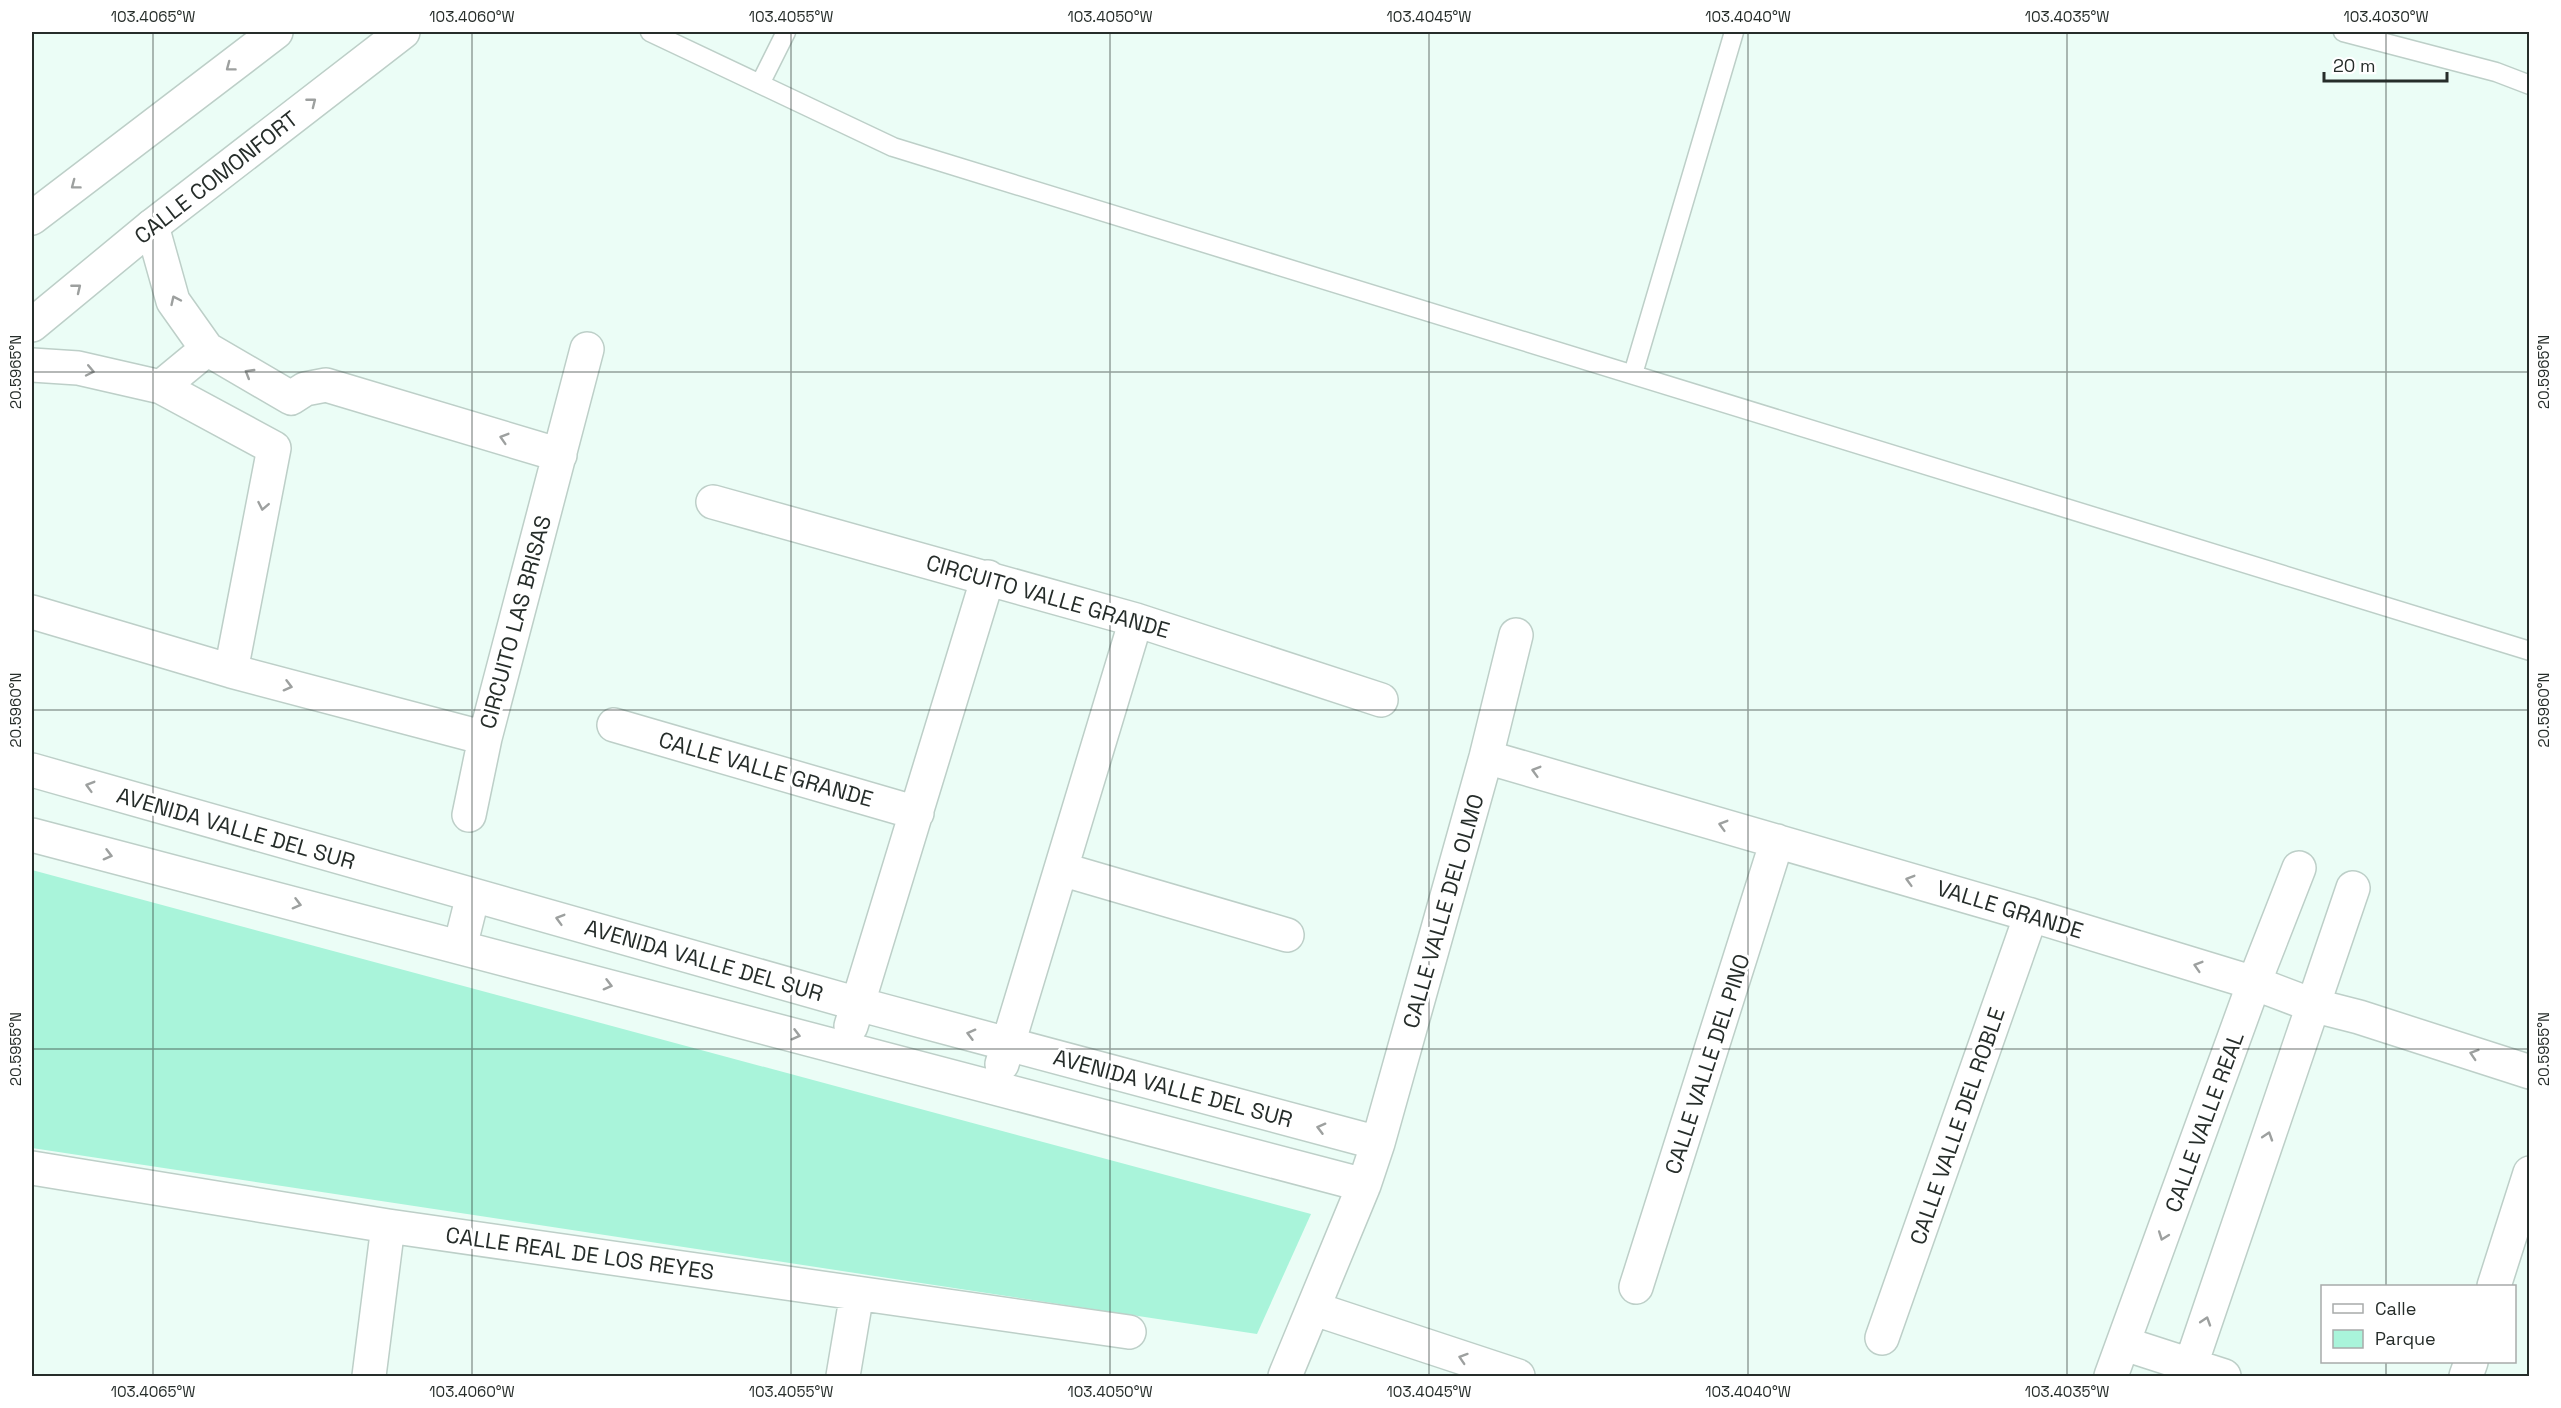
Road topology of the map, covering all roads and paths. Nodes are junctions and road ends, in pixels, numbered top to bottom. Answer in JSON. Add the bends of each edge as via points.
{"nodes":[{"id":1,"x":276,"y":32,"type":"edge"},
{"id":2,"x":403,"y":32,"type":"edge"},
{"id":3,"x":650,"y":32,"type":"edge"},
{"id":4,"x":786,"y":32,"type":"edge"},
{"id":5,"x":1734,"y":32,"type":"edge"},
{"id":6,"x":2343,"y":32,"type":"edge"},
{"id":7,"x":760,"y":84,"type":"junction"},
{"id":8,"x":2529,"y":85,"type":"edge"},
{"id":9,"x":32,"y":218,"type":"edge"},
{"id":10,"x":152,"y":226,"type":"junction"},
{"id":11,"x":32,"y":325,"type":"edge"},
{"id":12,"x":207,"y":349,"type":"junction"},
{"id":13,"x":587,"y":349,"type":"dead end"},
{"id":14,"x":32,"y":365,"type":"edge"},
{"id":15,"x":1633,"y":375,"type":"junction"},
{"id":16,"x":161,"y":387,"type":"junction"},
{"id":17,"x":560,"y":455,"type":"junction"},
{"id":18,"x":713,"y":502,"type":"dead end"},
{"id":19,"x":988,"y":577,"type":"junction"},
{"id":20,"x":32,"y":612,"type":"edge"},
{"id":21,"x":1136,"y":620,"type":"junction"},
{"id":22,"x":1516,"y":635,"type":"dead end"},
{"id":23,"x":2529,"y":651,"type":"edge"},
{"id":24,"x":231,"y":671,"type":"junction"},
{"id":25,"x":1381,"y":700,"type":"dead end"},
{"id":26,"x":614,"y":725,"type":"dead end"},
{"id":27,"x":485,"y":738,"type":"junction"},
{"id":28,"x":1486,"y":757,"type":"junction"},
{"id":29,"x":32,"y":770,"type":"edge"},
{"id":30,"x":917,"y":813,"type":"junction"},
{"id":31,"x":469,"y":816,"type":"dead end"},
{"id":32,"x":32,"y":835,"type":"edge"},
{"id":33,"x":1777,"y":841,"type":"junction"},
{"id":34,"x":2299,"y":868,"type":"dead end"},
{"id":35,"x":1061,"y":869,"type":"junction"},
{"id":36,"x":2353,"y":888,"type":"dead end"},
{"id":37,"x":473,"y":895,"type":"junction"},
{"id":38,"x":2031,"y":915,"type":"junction"},
{"id":39,"x":1287,"y":935,"type":"dead end"},
{"id":40,"x":460,"y":947,"type":"junction"},
{"id":41,"x":2254,"y":983,"type":"junction"},
{"id":42,"x":858,"y":1004,"type":"junction"},
{"id":43,"x":2312,"y":1005,"type":"junction"},
{"id":44,"x":1008,"y":1044,"type":"junction"},
{"id":45,"x":844,"y":1047,"type":"junction"},
{"id":46,"x":2529,"y":1072,"type":"edge"},
{"id":47,"x":995,"y":1087,"type":"junction"},
{"id":48,"x":1378,"y":1143,"type":"junction"},
{"id":49,"x":32,"y":1168,"type":"edge"},
{"id":50,"x":2529,"y":1173,"type":"edge"},
{"id":51,"x":1364,"y":1185,"type":"junction"},
{"id":52,"x":388,"y":1226,"type":"junction"},
{"id":53,"x":2495,"y":1285,"type":"edge"},
{"id":54,"x":1636,"y":1287,"type":"dead end"},
{"id":55,"x":857,"y":1293,"type":"junction"},
{"id":56,"x":1315,"y":1309,"type":"junction"},
{"id":57,"x":1129,"y":1332,"type":"dead end"},
{"id":58,"x":1882,"y":1338,"type":"dead end"},
{"id":59,"x":2125,"y":1344,"type":"junction"},
{"id":60,"x":2189,"y":1371,"type":"edge"},
{"id":61,"x":369,"y":1377,"type":"edge"},
{"id":62,"x":843,"y":1377,"type":"edge"},
{"id":63,"x":1285,"y":1377,"type":"edge"},
{"id":64,"x":1518,"y":1377,"type":"edge"},
{"id":65,"x":2111,"y":1377,"type":"edge"},
{"id":66,"x":2224,"y":1377,"type":"edge"}],
"edges":[{"from":1,"to":9,"type":"street","one_way":true},
{"from":10,"to":2,"type":"street","name":"CALLE COMONFORT","one_way":true},
{"from":3,"to":7,"type":"lane"},
{"from":4,"to":7,"type":"lane"},
{"from":5,"to":15,"type":"lane"},
{"from":6,"to":8,"type":"lane","via":[[2496,72]]},
{"from":7,"to":15,"type":"lane","via":[[893,147]]},
{"from":11,"to":10,"type":"street","name":"CALLE COMONFORT","one_way":true},
{"from":12,"to":10,"type":"street","one_way":true,"via":[[173,301]]},
{"from":12,"to":16,"type":"street"},
{"from":17,"to":12,"type":"street","one_way":true,"via":[[326,385],[305,389],[291,398]]},
{"from":13,"to":17,"type":"street","name":"CIRCUITO LAS BRISAS"},
{"from":14,"to":16,"type":"street","one_way":true,"via":[[78,368]]},
{"from":15,"to":23,"type":"lane"},
{"from":16,"to":24,"type":"street","one_way":true,"via":[[274,448]]},
{"from":17,"to":27,"type":"street","name":"CIRCUITO LAS BRISAS"},
{"from":18,"to":19,"type":"street","name":"CIRCUITO VALLE GRANDE"},
{"from":19,"to":21,"type":"street","name":"CIRCUITO VALLE GRANDE"},
{"from":19,"to":30,"type":"street"},
{"from":20,"to":24,"type":"street","name":"CIRCUITO LAS BRISAS"},
{"from":21,"to":25,"type":"street","name":"CIRCUITO VALLE GRANDE"},
{"from":21,"to":35,"type":"street"},
{"from":22,"to":28,"type":"street","name":"CALLE VALLE DEL OLMO"},
{"from":24,"to":27,"type":"street","name":"CIRCUITO LAS BRISAS","one_way":true},
{"from":26,"to":30,"type":"street","name":"CALLE VALLE GRANDE"},
{"from":27,"to":31,"type":"street"},
{"from":33,"to":28,"type":"street","name":"VALLE GRANDE","one_way":true},
{"from":28,"to":48,"type":"street","name":"CALLE VALLE DEL OLMO"},
{"from":37,"to":29,"type":"street","name":"AVENIDA VALLE DEL SUR","one_way":true},
{"from":30,"to":42,"type":"street"},
{"from":32,"to":40,"type":"street","name":"AVENIDA VALLE DEL SUR","one_way":true},
{"from":38,"to":33,"type":"street","name":"VALLE GRANDE","one_way":true},
{"from":33,"to":54,"type":"street","name":"CALLE VALLE DEL PINO"},
{"from":34,"to":41,"type":"street","name":"CALLE VALLE REAL"},
{"from":35,"to":39,"type":"street"},
{"from":35,"to":44,"type":"street"},
{"from":36,"to":43,"type":"street"},
{"from":37,"to":40,"type":"street"},
{"from":42,"to":37,"type":"street","name":"AVENIDA VALLE DEL SUR","one_way":true},
{"from":41,"to":38,"type":"street","name":"VALLE GRANDE","one_way":true},
{"from":38,"to":58,"type":"street","name":"CALLE VALLE DEL ROBLE"},
{"from":40,"to":45,"type":"street","name":"AVENIDA VALLE DEL SUR","one_way":true},
{"from":41,"to":43,"type":"street","name":"VALLE GRANDE"},
{"from":41,"to":59,"type":"street","name":"CALLE VALLE REAL","one_way":true},
{"from":44,"to":42,"type":"street","name":"AVENIDA VALLE DEL SUR","one_way":true},
{"from":42,"to":45,"type":"street"},
{"from":46,"to":43,"type":"street","name":"VALLE GRANDE","one_way":true},
{"from":60,"to":43,"type":"street","one_way":true},
{"from":44,"to":47,"type":"street"},
{"from":48,"to":44,"type":"street","name":"AVENIDA VALLE DEL SUR","one_way":true},
{"from":45,"to":47,"type":"street","name":"AVENIDA VALLE DEL SUR"},
{"from":47,"to":51,"type":"street","name":"AVENIDA VALLE DEL SUR"},
{"from":48,"to":51,"type":"street","name":"CALLE VALLE DEL OLMO"},
{"from":49,"to":52,"type":"street","name":"CALLE REAL DE LOS REYES"},
{"from":50,"to":53,"type":"street"},
{"from":51,"to":56,"type":"street","name":"CALLE VALLE DEL OLMO"},
{"from":52,"to":55,"type":"street","name":"CALLE REAL DE LOS REYES"},
{"from":52,"to":61,"type":"street"},
{"from":55,"to":57,"type":"street","name":"CALLE REAL DE LOS REYES"},
{"from":55,"to":62,"type":"street"},
{"from":56,"to":63,"type":"street","name":"CALLE VALLE DEL OLMO"},
{"from":64,"to":56,"type":"street","one_way":true},
{"from":59,"to":60,"type":"street"},
{"from":59,"to":65,"type":"street","name":"CALLE VALLE REAL"},
{"from":60,"to":66,"type":"street"}]}
